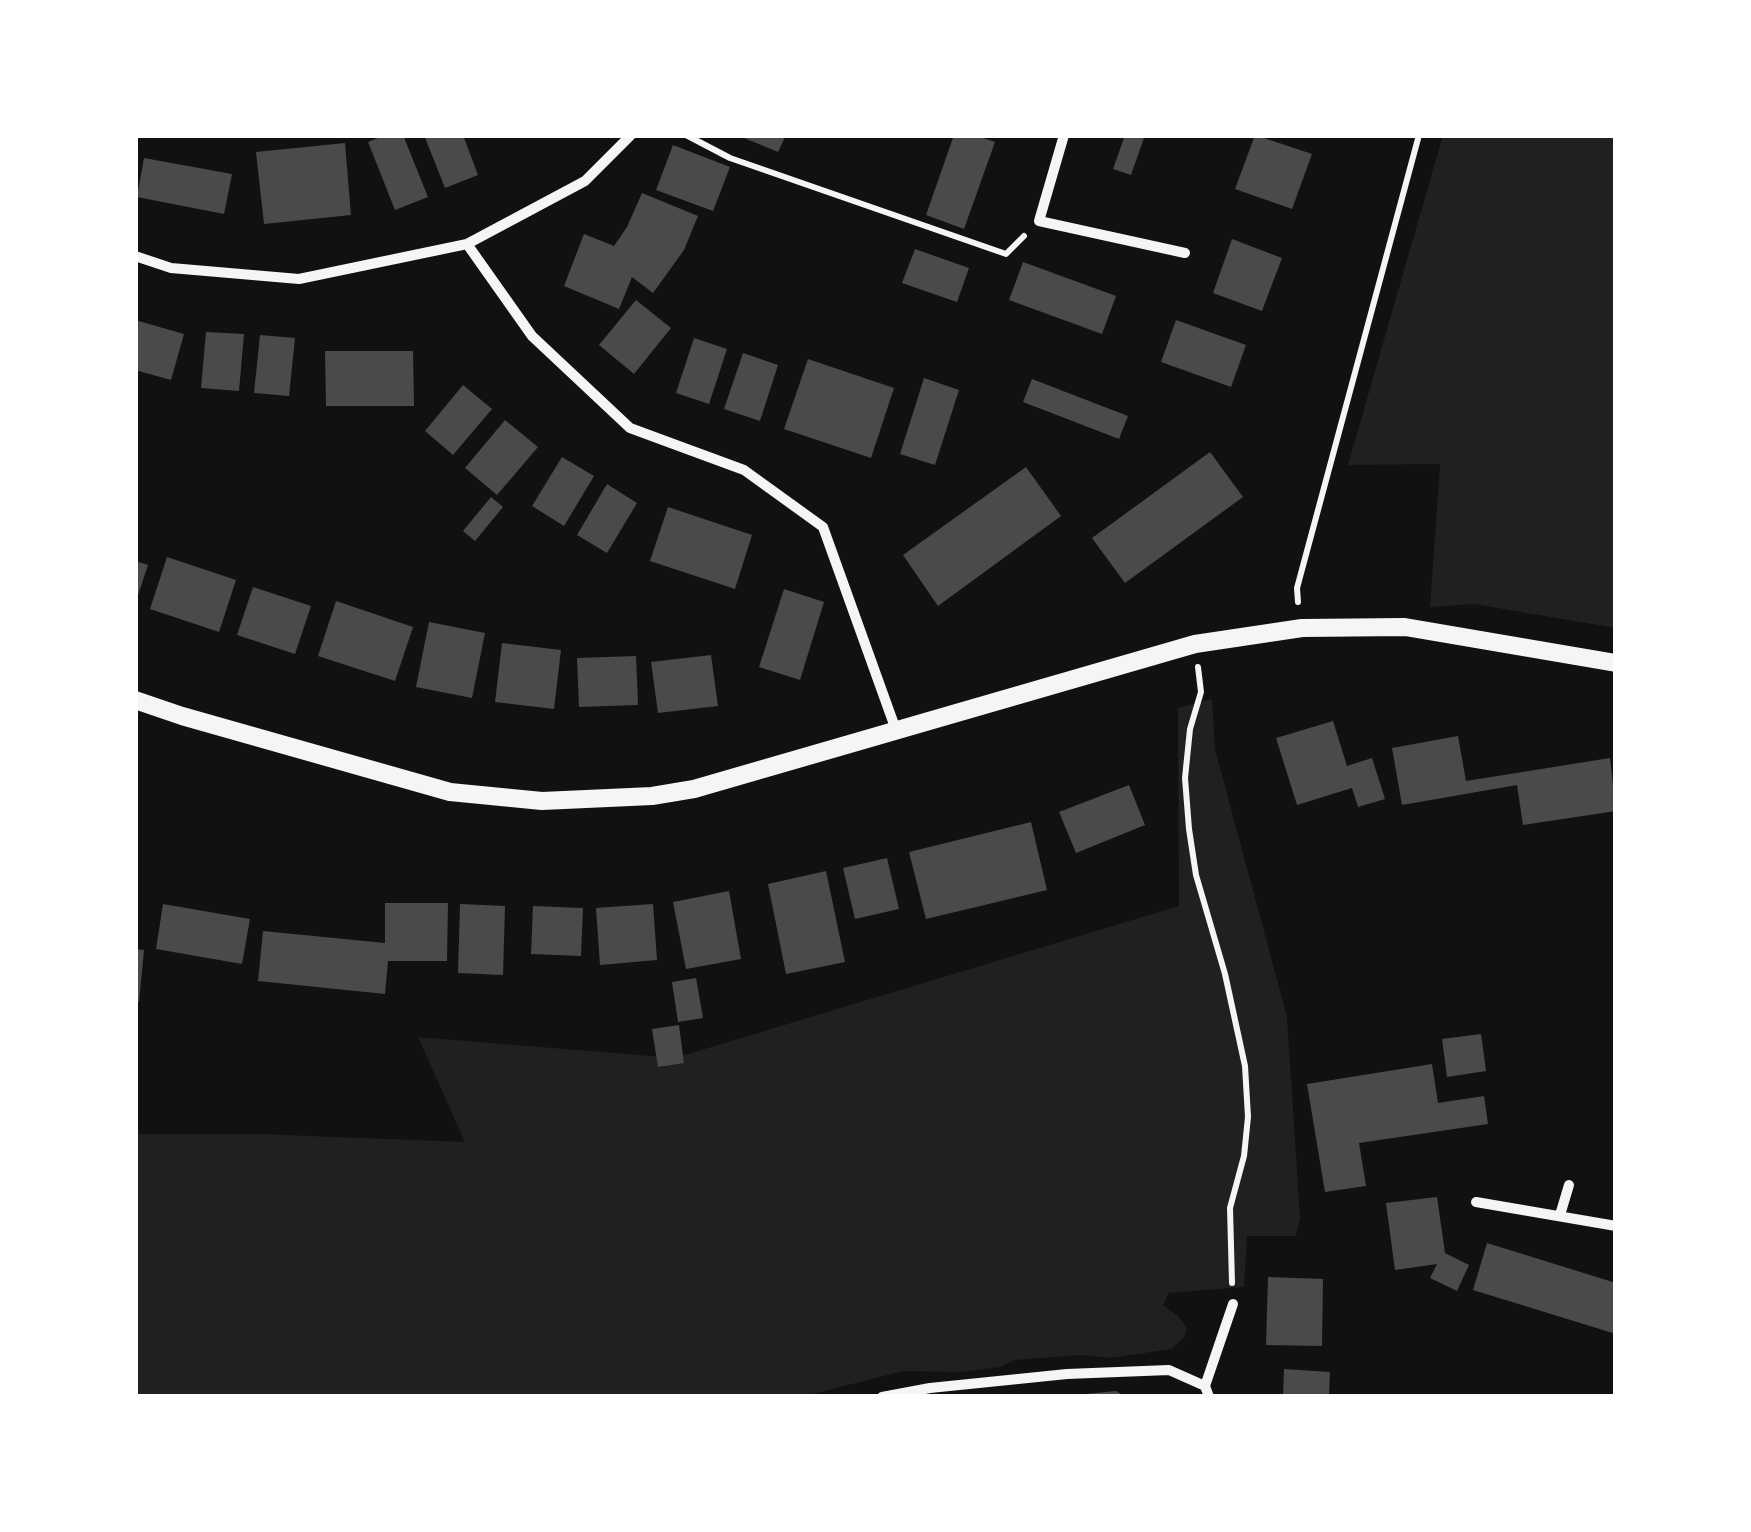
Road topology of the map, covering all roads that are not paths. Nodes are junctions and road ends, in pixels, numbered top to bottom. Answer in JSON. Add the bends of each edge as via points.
{"nodes":[{"id":1,"x":631,"y":135,"type":"edge"},
{"id":2,"x":1064,"y":135,"type":"edge"},
{"id":3,"x":467,"y":244,"type":"junction"},
{"id":4,"x":1185,"y":253,"type":"dead end"},
{"id":5,"x":135,"y":256,"type":"edge"},
{"id":6,"x":1616,"y":663,"type":"edge"},
{"id":7,"x":135,"y":700,"type":"edge"},
{"id":8,"x":896,"y":730,"type":"junction"},
{"id":9,"x":1569,"y":1185,"type":"dead end"},
{"id":10,"x":1476,"y":1202,"type":"dead end"},
{"id":11,"x":1560,"y":1215,"type":"junction"},
{"id":12,"x":1616,"y":1226,"type":"edge"},
{"id":13,"x":1233,"y":1304,"type":"road end"},
{"id":14,"x":1207,"y":1391,"type":"edge"},
{"id":15,"x":882,"y":1397,"type":"edge"}],
"edges":[{"from":1,"to":3,"type":"street","via":[[585,182]]},
{"from":2,"to":4,"type":"street","via":[[1039,220]]},
{"from":3,"to":5,"type":"street","via":[[299,279],[171,268]]},
{"from":3,"to":8,"type":"street","via":[[532,336],[630,428],[744,470],[823,527]]},
{"from":6,"to":8,"type":"street","via":[[1405,627],[1302,628],[1196,644]]},
{"from":7,"to":8,"type":"street","via":[[450,792],[542,801],[694,789]]},
{"from":9,"to":11,"type":"street"},
{"from":10,"to":11,"type":"street"},
{"from":11,"to":12,"type":"street"},
{"from":13,"to":14,"type":"street"},
{"from":14,"to":15,"type":"street","via":[[1169,1370],[1068,1374]]}]}
